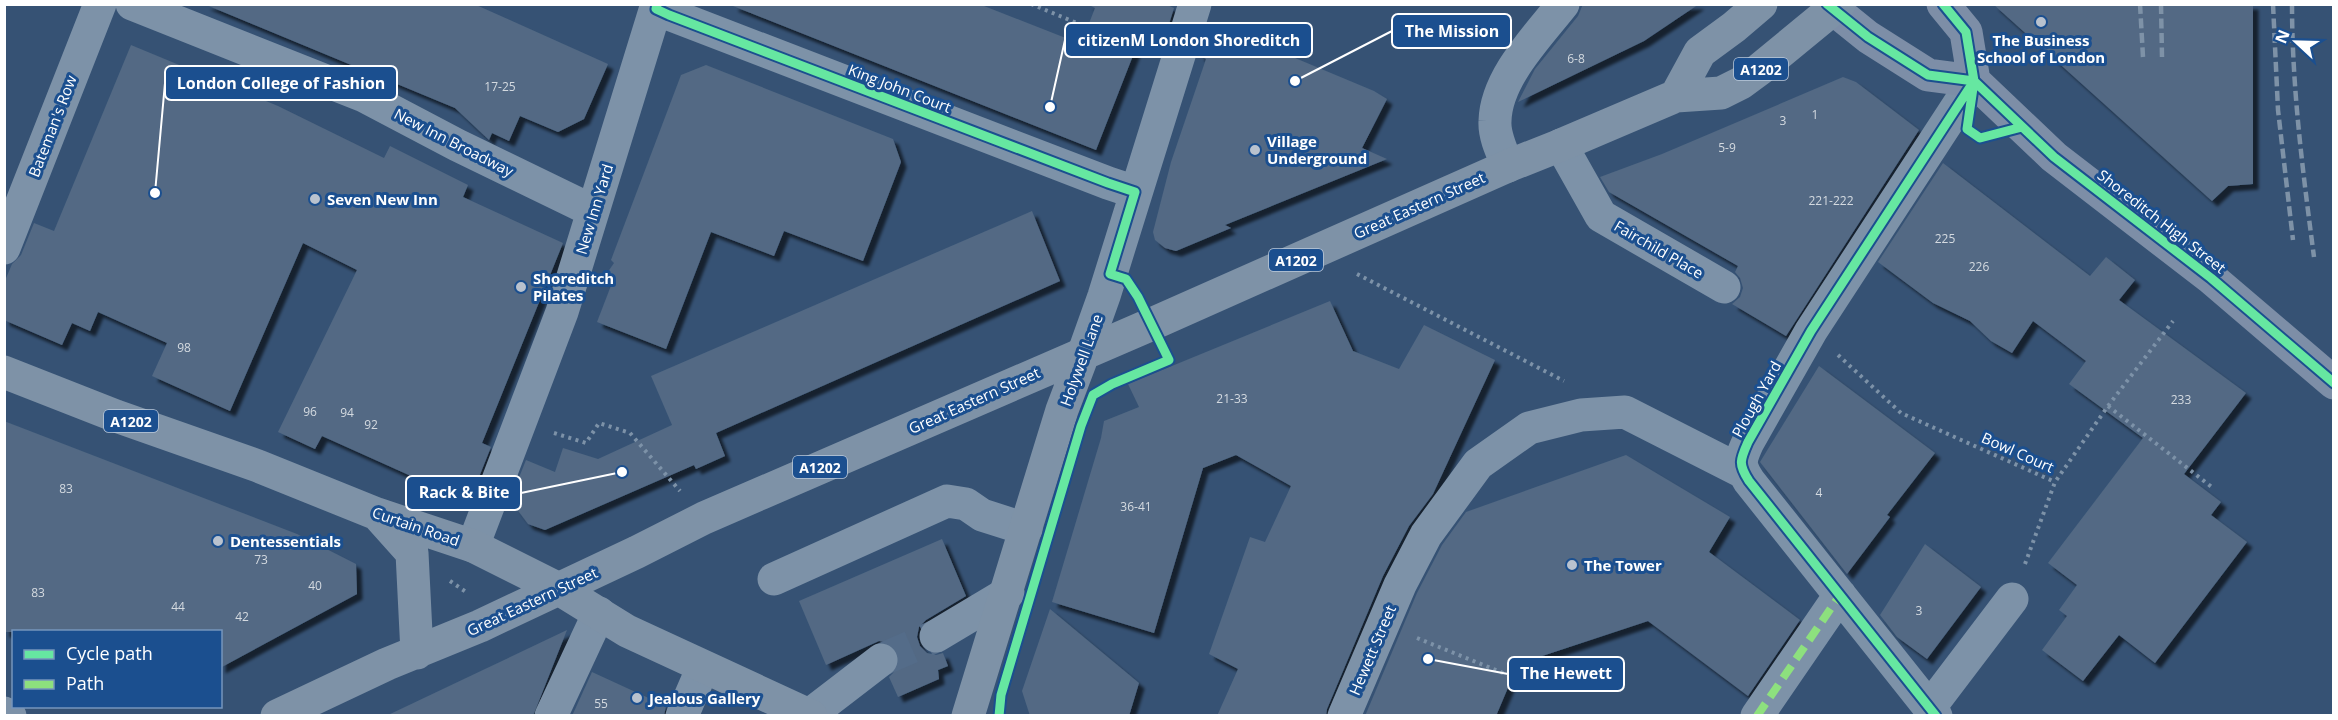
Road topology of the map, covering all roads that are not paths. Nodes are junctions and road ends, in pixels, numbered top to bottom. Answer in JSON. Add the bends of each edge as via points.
{"nodes":[{"id":1,"x":100,"y":4,"type":"edge"},
{"id":2,"x":132,"y":4,"type":"edge"},
{"id":3,"x":1195,"y":4,"type":"edge"},
{"id":4,"x":1563,"y":4,"type":"edge"},
{"id":5,"x":1761,"y":4,"type":"edge"},
{"id":6,"x":1943,"y":4,"type":"edge"},
{"id":7,"x":1833,"y":6,"type":"edge"},
{"id":8,"x":657,"y":7,"type":"edge"},
{"id":9,"x":1974,"y":81,"type":"junction"},
{"id":10,"x":1676,"y":96,"type":"junction"},
{"id":11,"x":1561,"y":146,"type":"junction"},
{"id":12,"x":1508,"y":166,"type":"junction"},
{"id":13,"x":1135,"y":192,"type":"junction"},
{"id":14,"x":593,"y":211,"type":"junction"},
{"id":15,"x":4,"y":248,"type":"edge"},
{"id":16,"x":1724,"y":287,"type":"dead end"},
{"id":17,"x":1084,"y":352,"type":"junction"},
{"id":18,"x":4,"y":372,"type":"edge"},
{"id":19,"x":2334,"y":383,"type":"edge"},
{"id":20,"x":1743,"y":472,"type":"junction"},
{"id":21,"x":377,"y":514,"type":"junction"},
{"id":22,"x":1026,"y":529,"type":"junction"},
{"id":23,"x":473,"y":546,"type":"junction"},
{"id":24,"x":774,"y":579,"type":"dead end"},
{"id":25,"x":1826,"y":583,"type":"junction"},
{"id":26,"x":559,"y":589,"type":"junction"},
{"id":27,"x":1008,"y":592,"type":"junction"},
{"id":28,"x":2012,"y":599,"type":"road end"},
{"id":29,"x":598,"y":613,"type":"junction"},
{"id":30,"x":936,"y":636,"type":"tunnel mouth"},
{"id":31,"x":417,"y":653,"type":"junction"},
{"id":32,"x":882,"y":660,"type":"tunnel mouth"},
{"id":33,"x":704,"y":667,"type":"junction"},
{"id":34,"x":1933,"y":712,"type":"edge"},
{"id":35,"x":4,"y":713,"type":"edge"},
{"id":36,"x":809,"y":715,"type":"edge"},
{"id":37,"x":10,"y":716,"type":"edge"},
{"id":38,"x":277,"y":716,"type":"edge"},
{"id":39,"x":551,"y":716,"type":"edge"},
{"id":40,"x":682,"y":716,"type":"edge"},
{"id":41,"x":968,"y":716,"type":"edge"},
{"id":42,"x":1344,"y":716,"type":"edge"},
{"id":43,"x":1757,"y":716,"type":"edge"}],
"edges":[{"from":1,"to":15,"type":"street","name":"Bateman's Row"},
{"from":2,"to":14,"type":"street","name":"New Inn Broadway","via":[[364,96]]},
{"from":3,"to":13,"type":"street","name":"Holywell Lane"},
{"from":4,"to":12,"type":"street","via":[[1517,62],[1497,101],[1494,123]]},
{"from":5,"to":10,"type":"highway","via":[[1700,52]]},
{"from":6,"to":9,"type":"main road","via":[[1966,32]]},
{"from":7,"to":9,"type":"main road","via":[[1868,37],[1928,75]]},
{"from":7,"to":10,"type":"highway","name":"Great Eastern Street","number":"A1202","via":[[1742,83],[1721,93]]},
{"from":8,"to":13,"type":"street","name":"King John Court"},
{"from":8,"to":14,"type":"street","name":"New Inn Yard"},
{"from":9,"to":19,"type":"main road","name":"Shoreditch High Street","via":[[2054,157],[2211,278]]},
{"from":9,"to":20,"type":"street","name":"Plough Yard","via":[[1811,331],[1748,442],[1740,460]]},
{"from":10,"to":11,"type":"highway","name":"Great Eastern Street","number":"A1202"},
{"from":11,"to":12,"type":"highway","name":"Great Eastern Street","number":"A1202"},
{"from":11,"to":16,"type":"street","name":"Fairchild Place","via":[[1601,216]]},
{"from":12,"to":17,"type":"highway","name":"Great Eastern Street","number":"A1202"},
{"from":13,"to":17,"type":"street","name":"Holywell Lane"},
{"from":14,"to":23,"type":"street","name":"New Inn Yard","via":[[562,312]]},
{"from":17,"to":22,"type":"highway","name":"Holywell Lane"},
{"from":17,"to":26,"type":"highway","name":"Great Eastern Street","number":"A1202","via":[[704,518]]},
{"from":18,"to":21,"type":"highway","name":"Curtain Road","number":"A1202"},
{"from":20,"to":25,"type":"street"},
{"from":20,"to":42,"type":"street","name":"Hewett Street","via":[[1625,412],[1581,415],[1529,428],[1478,464],[1426,534]]},
{"from":21,"to":23,"type":"highway","name":"Curtain Road","number":"A1202"},
{"from":21,"to":31,"type":"highway","number":"A1202","via":[[412,553]]},
{"from":22,"to":24,"type":"street","via":[[982,515],[966,504],[947,501]]},
{"from":22,"to":27,"type":"highway","name":"Holywell Lane"},
{"from":23,"to":26,"type":"highway","name":"Curtain Road","number":"A1202"},
{"from":25,"to":34,"type":"street"},
{"from":25,"to":43,"type":"street"},
{"from":26,"to":29,"type":"highway","name":"Curtain Road","number":"A1202"},
{"from":26,"to":31,"type":"highway","name":"Great Eastern Street","number":"A1202"},
{"from":27,"to":30,"type":"street"},
{"from":27,"to":41,"type":"highway","name":"Holywell Lane"},
{"from":28,"to":34,"type":"street"},
{"from":29,"to":33,"type":"highway","name":"Curtain Road","number":"A1202"},
{"from":29,"to":39,"type":"street"},
{"from":31,"to":38,"type":"highway","name":"Great Eastern Street","number":"A1202"},
{"from":32,"to":36,"type":"street"},
{"from":33,"to":36,"type":"highway","name":"Curtain Road","number":"A1202"},
{"from":33,"to":40,"type":"street"},
{"from":35,"to":37,"type":"street"}]}
